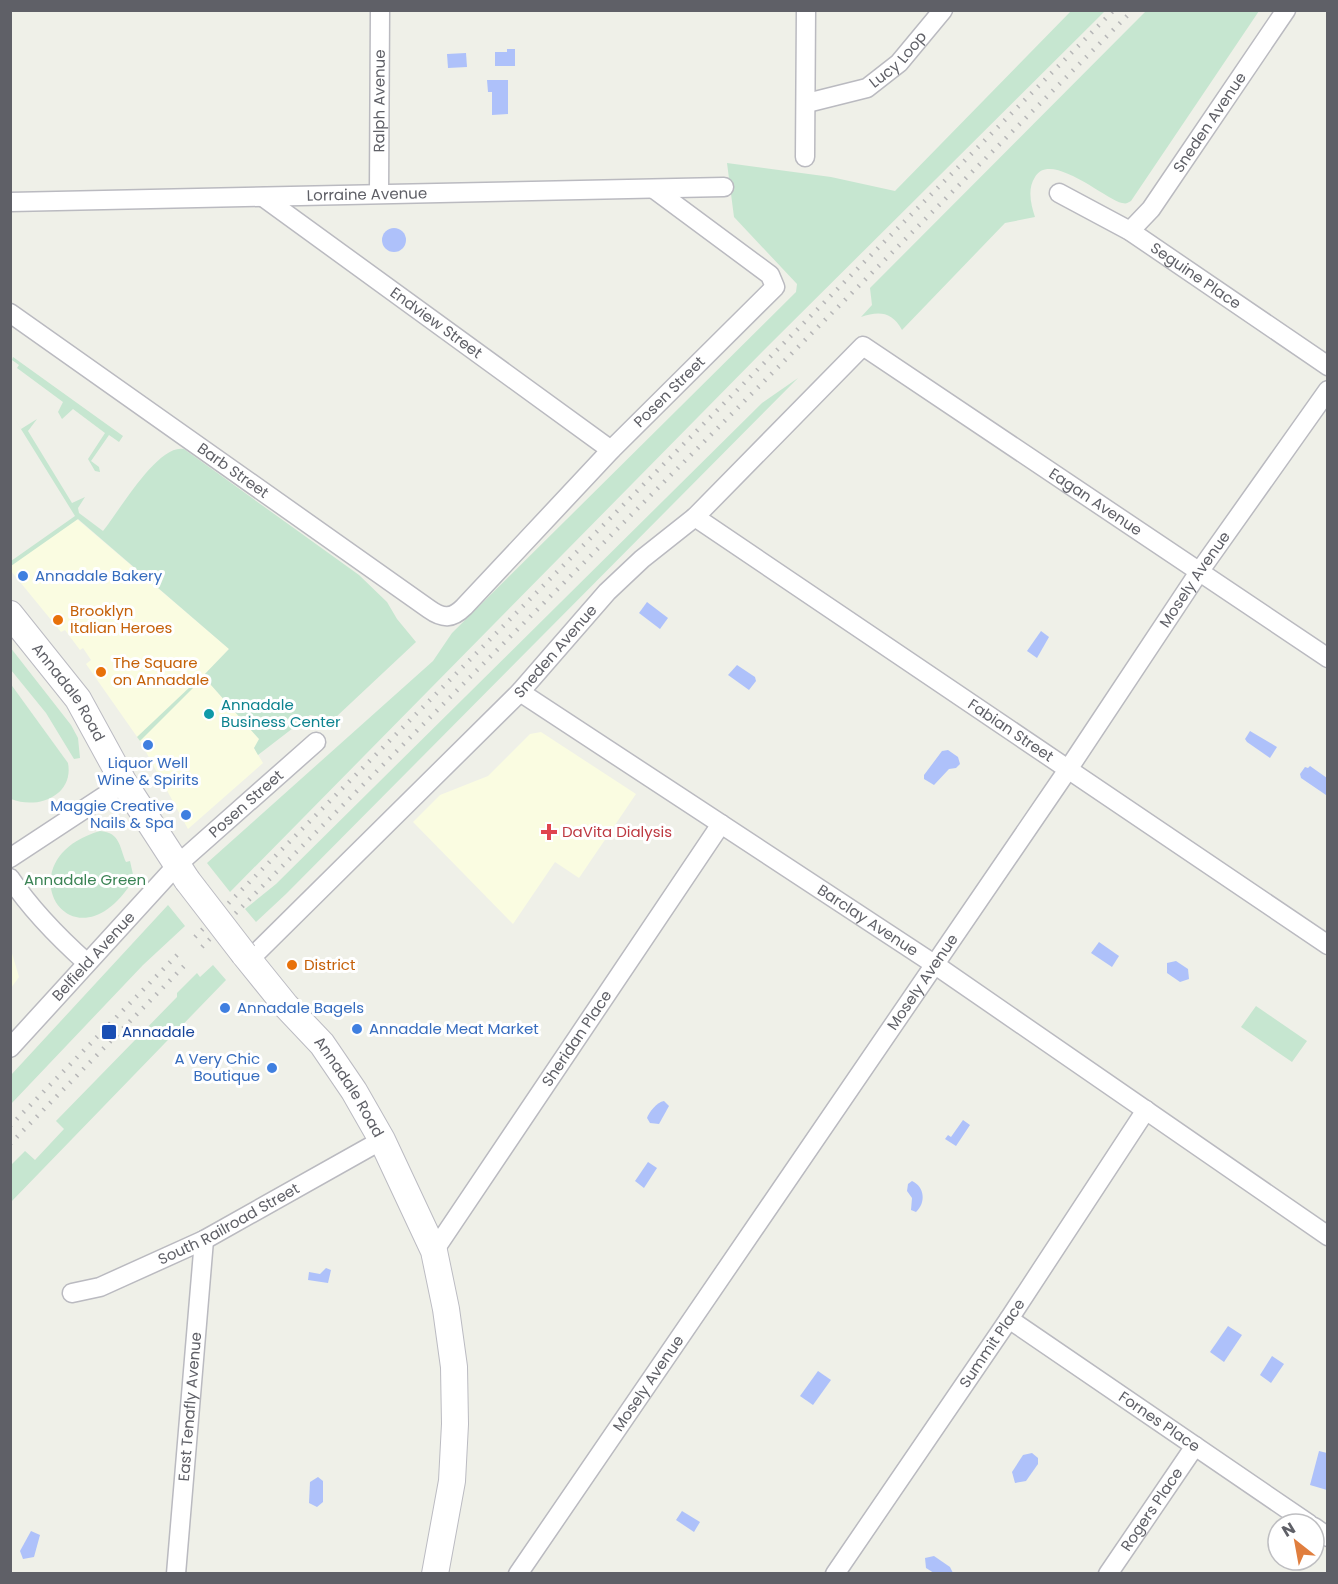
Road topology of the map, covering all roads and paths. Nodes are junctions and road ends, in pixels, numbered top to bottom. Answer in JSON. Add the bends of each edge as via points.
{"nodes":[{"id":1,"x":380,"y":10,"type":"edge"},
{"id":2,"x":806,"y":10,"type":"edge"},
{"id":3,"x":944,"y":10,"type":"edge"},
{"id":4,"x":1286,"y":10,"type":"edge"},
{"id":5,"x":807,"y":103,"type":"junction"},
{"id":6,"x":805,"y":158,"type":"dead end"},
{"id":7,"x":724,"y":186,"type":"dead end"},
{"id":8,"x":654,"y":189,"type":"junction"},
{"id":9,"x":379,"y":193,"type":"junction"},
{"id":10,"x":1059,"y":193,"type":"dead end"},
{"id":11,"x":263,"y":197,"type":"junction"},
{"id":12,"x":10,"y":202,"type":"edge"},
{"id":13,"x":1130,"y":231,"type":"junction"},
{"id":14,"x":10,"y":313,"type":"edge"},
{"id":15,"x":864,"y":346,"type":"joint"},
{"id":16,"x":1328,"y":366,"type":"edge"},
{"id":17,"x":1328,"y":390,"type":"edge"},
{"id":18,"x":611,"y":450,"type":"junction"},
{"id":19,"x":695,"y":517,"type":"junction"},
{"id":20,"x":1199,"y":572,"type":"junction"},
{"id":21,"x":459,"y":613,"type":"joint"},
{"id":22,"x":10,"y":614,"type":"edge"},
{"id":23,"x":1328,"y":658,"type":"edge"},
{"id":24,"x":520,"y":692,"type":"junction"},
{"id":25,"x":316,"y":742,"type":"dead end"},
{"id":26,"x":1069,"y":768,"type":"junction"},
{"id":27,"x":124,"y":783,"type":"junction"},
{"id":28,"x":721,"y":824,"type":"junction"},
{"id":29,"x":10,"y":858,"type":"edge"},
{"id":30,"x":182,"y":873,"type":"junction"},
{"id":31,"x":10,"y":878,"type":"edge"},
{"id":32,"x":1328,"y":945,"type":"edge"},
{"id":33,"x":246,"y":957,"type":"junction"},
{"id":34,"x":87,"y":963,"type":"junction"},
{"id":35,"x":934,"y":964,"type":"junction"},
{"id":36,"x":10,"y":1048,"type":"edge"},
{"id":37,"x":1146,"y":1110,"type":"junction"},
{"id":38,"x":382,"y":1140,"type":"junction"},
{"id":39,"x":1328,"y":1236,"type":"edge"},
{"id":40,"x":204,"y":1240,"type":"junction"},
{"id":41,"x":434,"y":1251,"type":"junction"},
{"id":42,"x":72,"y":1293,"type":"dead end"},
{"id":43,"x":1009,"y":1319,"type":"junction"},
{"id":44,"x":1195,"y":1446,"type":"junction"},
{"id":45,"x":1291,"y":1512,"type":"edge"},
{"id":46,"x":176,"y":1574,"type":"edge"},
{"id":47,"x":435,"y":1574,"type":"edge"},
{"id":48,"x":518,"y":1574,"type":"edge"},
{"id":49,"x":835,"y":1574,"type":"edge"},
{"id":50,"x":1108,"y":1574,"type":"edge"}],
"edges":[{"from":1,"to":9,"type":"street","name":"Ralph Avenue"},
{"from":2,"to":5,"type":"street"},
{"from":3,"to":5,"type":"street","name":"Lucy Loop","via":[[899,63],[867,88]]},
{"from":4,"to":13,"type":"street","name":"Sneden Avenue","via":[[1151,209]]},
{"from":5,"to":6,"type":"street"},
{"from":7,"to":8,"type":"street","name":"Lorraine Avenue"},
{"from":8,"to":9,"type":"street","name":"Lorraine Avenue"},
{"from":8,"to":18,"type":"street","name":"Posen Street","via":[[770,275],[775,287]]},
{"from":9,"to":11,"type":"street","name":"Lorraine Avenue"},
{"from":10,"to":13,"type":"street","name":"Seguine Place"},
{"from":11,"to":12,"type":"street","name":"Lorraine Avenue"},
{"from":11,"to":18,"type":"street","name":"Endview Street"},
{"from":13,"to":16,"type":"street","name":"Seguine Place"},
{"from":14,"to":21,"type":"street","name":"Barb Street","via":[[436,614],[452,617]]},
{"from":15,"to":19,"type":"street","name":"Sneden Avenue"},
{"from":15,"to":20,"type":"street","name":"Eagan Avenue"},
{"from":17,"to":20,"type":"street","name":"Mosely Avenue"},
{"from":18,"to":21,"type":"street","name":"Posen Street"},
{"from":19,"to":24,"type":"street","name":"Sneden Avenue","via":[[607,592]]},
{"from":19,"to":26,"type":"street","name":"Fabian Street"},
{"from":20,"to":23,"type":"street","name":"Eagan Avenue"},
{"from":20,"to":26,"type":"street","name":"Mosely Avenue"},
{"from":22,"to":27,"type":"street","name":"Annadale Road","via":[[78,699]]},
{"from":24,"to":28,"type":"street","name":"Barclay Avenue"},
{"from":24,"to":33,"type":"street","name":"Sneden Avenue"},
{"from":25,"to":30,"type":"street","name":"Posen Street"},
{"from":26,"to":32,"type":"street","name":"Fabian Street"},
{"from":26,"to":35,"type":"street","name":"Mosely Avenue"},
{"from":27,"to":29,"type":"street"},
{"from":27,"to":30,"type":"street","name":"Annadale Road"},
{"from":28,"to":35,"type":"street","name":"Barclay Avenue"},
{"from":28,"to":41,"type":"street","name":"Sheridan Place"},
{"from":30,"to":33,"type":"street","name":"Annadale Road","bridge":true},
{"from":30,"to":34,"type":"street","name":"Belfield Avenue"},
{"from":31,"to":34,"type":"street","via":[[55,936]]},
{"from":33,"to":38,"type":"street","name":"Annadale Road","via":[[322,1044]]},
{"from":34,"to":36,"type":"street","name":"Belfield Avenue"},
{"from":35,"to":37,"type":"street","name":"Barclay Avenue"},
{"from":35,"to":48,"type":"street","name":"Mosely Avenue"},
{"from":37,"to":39,"type":"street","name":"Barclay Avenue"},
{"from":37,"to":43,"type":"street","name":"Summit Place"},
{"from":38,"to":40,"type":"street","name":"South Railroad Street"},
{"from":38,"to":41,"type":"street","name":"Annadale Road"},
{"from":40,"to":42,"type":"street","name":"South Railroad Street","via":[[100,1287]]},
{"from":40,"to":46,"type":"street","name":"East Tenafly Avenue"},
{"from":41,"to":47,"type":"street","name":"Annadale Road","via":[[454,1367],[455,1424],[452,1481]]},
{"from":43,"to":44,"type":"street","name":"Fornes Place"},
{"from":43,"to":49,"type":"street","name":"Summit Place"},
{"from":44,"to":45,"type":"street","name":"Fornes Place"},
{"from":44,"to":50,"type":"street","name":"Rogers Place"}]}
